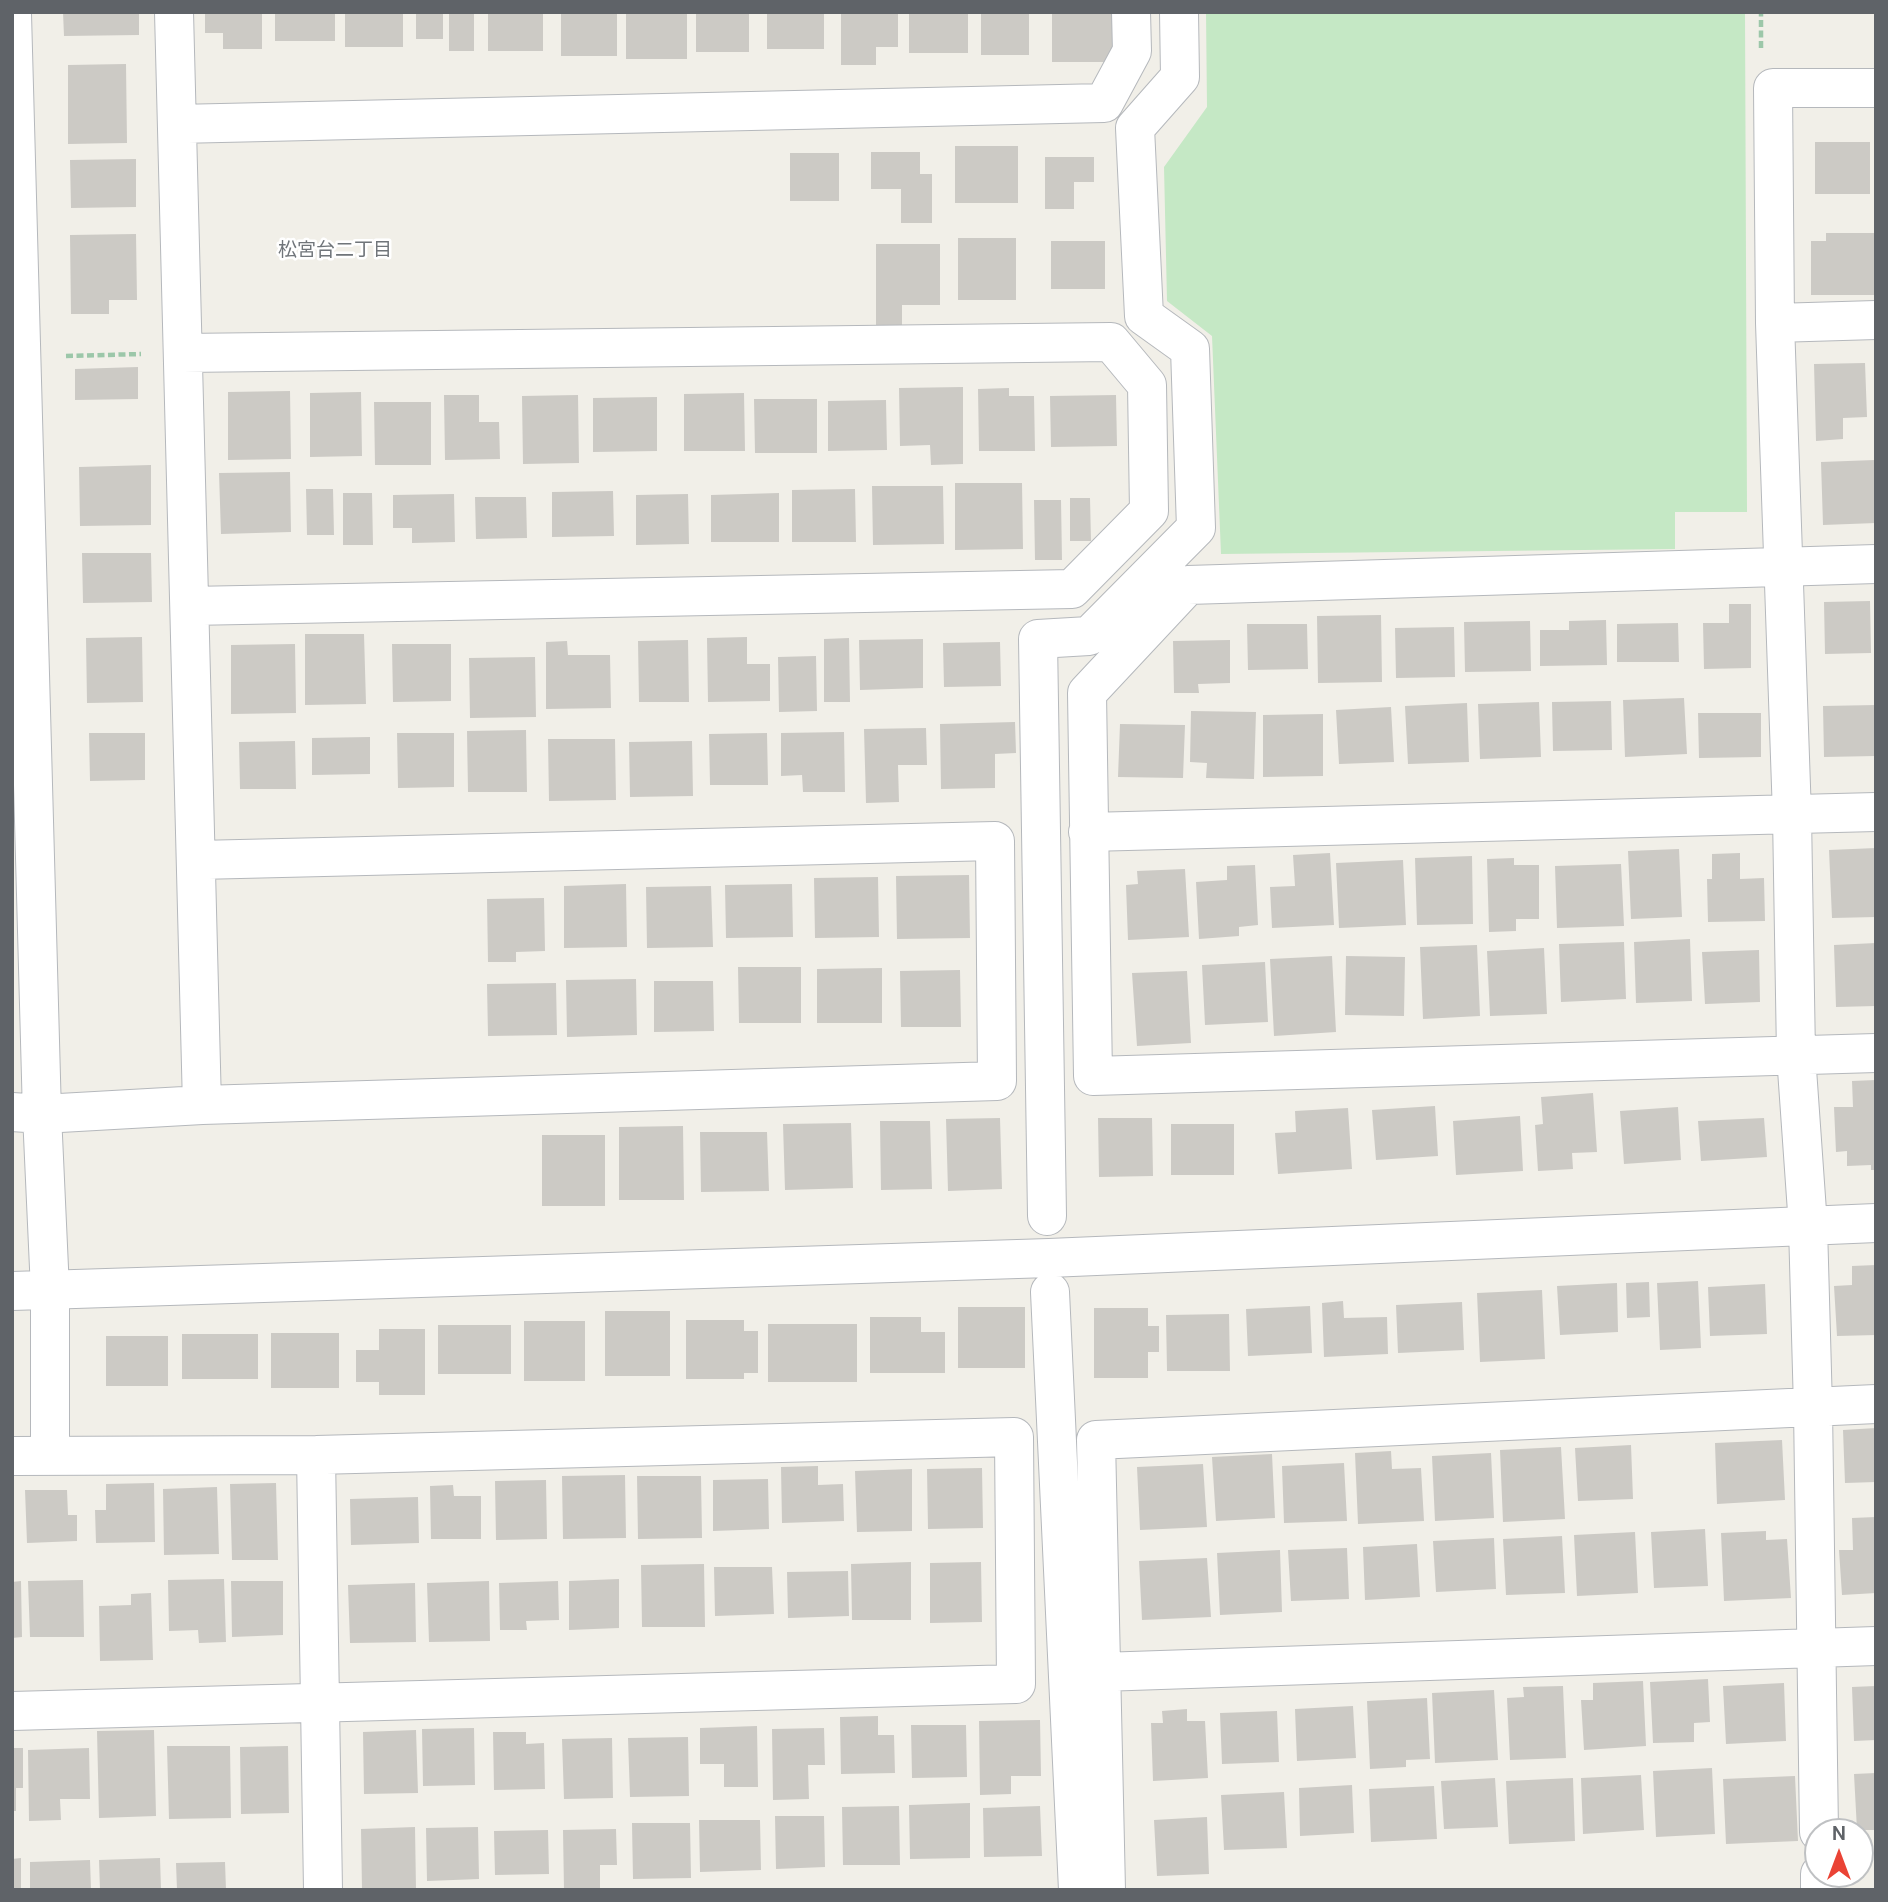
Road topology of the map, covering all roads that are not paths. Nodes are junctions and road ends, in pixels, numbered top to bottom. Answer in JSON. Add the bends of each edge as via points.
{"nodes":[{"id":1,"x":174,"y":12,"type":"edge"},
{"id":2,"x":1131,"y":12,"type":"edge"},
{"id":3,"x":1179,"y":12,"type":"edge"},
{"id":4,"x":12,"y":14,"type":"edge"},
{"id":5,"x":1876,"y":88,"type":"edge"},
{"id":6,"x":177,"y":124,"type":"junction"},
{"id":7,"x":1876,"y":320,"type":"edge"},
{"id":8,"x":1775,"y":323,"type":"junction"},
{"id":9,"x":183,"y":353,"type":"junction"},
{"id":10,"x":1876,"y":564,"type":"edge"},
{"id":11,"x":1782,"y":566,"type":"junction"},
{"id":12,"x":190,"y":606,"type":"junction"},
{"id":13,"x":1876,"y":812,"type":"edge"},
{"id":14,"x":1792,"y":815,"type":"junction"},
{"id":15,"x":1088,"y":832,"type":"junction"},
{"id":16,"x":198,"y":860,"type":"junction"},
{"id":17,"x":1876,"y":1053,"type":"edge"},
{"id":18,"x":1796,"y":1055,"type":"junction"},
{"id":19,"x":202,"y":1105,"type":"junction"},
{"id":20,"x":27,"y":1113,"type":"edge"},
{"id":21,"x":1047,"y":1216,"type":"dead end"},
{"id":22,"x":1876,"y":1223,"type":"edge"},
{"id":23,"x":1808,"y":1226,"type":"junction"},
{"id":24,"x":50,"y":1290,"type":"junction"},
{"id":25,"x":12,"y":1291,"type":"edge"},
{"id":26,"x":1050,"y":1292,"type":"dead end"},
{"id":27,"x":1876,"y":1404,"type":"edge"},
{"id":28,"x":1813,"y":1408,"type":"junction"},
{"id":29,"x":50,"y":1454,"type":"junction"},
{"id":30,"x":12,"y":1455,"type":"edge"},
{"id":31,"x":316,"y":1455,"type":"junction"},
{"id":32,"x":1876,"y":1646,"type":"edge"},
{"id":33,"x":1816,"y":1649,"type":"junction"},
{"id":34,"x":1101,"y":1672,"type":"junction"},
{"id":35,"x":320,"y":1703,"type":"junction"},
{"id":36,"x":12,"y":1711,"type":"edge"},
{"id":37,"x":1819,"y":1818,"type":"edge"},
{"id":38,"x":323,"y":1890,"type":"edge"},
{"id":39,"x":1077,"y":1890,"type":"edge"},
{"id":40,"x":1106,"y":1890,"type":"edge"}],
"edges":[{"from":1,"to":6,"type":"street"},
{"from":2,"to":6,"type":"street","via":[[1132,51],[1104,103]]},
{"from":3,"to":21,"type":"street","via":[[1180,77],[1135,128],[1144,316],[1190,349],[1196,528],[1089,636],[1038,639]]},
{"from":4,"to":20,"type":"street","via":[[22,357]]},
{"from":5,"to":8,"type":"street","via":[[1773,88]]},
{"from":6,"to":9,"type":"street"},
{"from":7,"to":8,"type":"street"},
{"from":8,"to":11,"type":"street"},
{"from":9,"to":12,"type":"street"},
{"from":9,"to":12,"type":"street","via":[[1111,342],[1147,384],[1149,511],[1072,589]]},
{"from":10,"to":11,"type":"street"},
{"from":11,"to":14,"type":"street"},
{"from":11,"to":15,"type":"street","via":[[1188,584],[1087,694]]},
{"from":12,"to":16,"type":"street"},
{"from":13,"to":14,"type":"street"},
{"from":14,"to":15,"type":"street"},
{"from":14,"to":18,"type":"street"},
{"from":15,"to":18,"type":"street","via":[[1093,1076]]},
{"from":16,"to":19,"type":"street"},
{"from":16,"to":19,"type":"street","via":[[995,841],[997,1081]]},
{"from":17,"to":18,"type":"street"},
{"from":18,"to":23,"type":"street"},
{"from":19,"to":20,"type":"street"},
{"from":20,"to":24,"type":"street"},
{"from":22,"to":23,"type":"street"},
{"from":23,"to":24,"type":"street","via":[[1035,1259]]},
{"from":23,"to":28,"type":"street"},
{"from":24,"to":25,"type":"street"},
{"from":24,"to":29,"type":"street"},
{"from":26,"to":39,"type":"street"},
{"from":27,"to":28,"type":"street"},
{"from":28,"to":33,"type":"street"},
{"from":28,"to":34,"type":"street","via":[[1096,1440]]},
{"from":29,"to":30,"type":"street"},
{"from":29,"to":31,"type":"street"},
{"from":31,"to":35,"type":"street"},
{"from":31,"to":35,"type":"street","via":[[1014,1437],[1016,1684]]},
{"from":32,"to":33,"type":"street"},
{"from":33,"to":34,"type":"street"},
{"from":33,"to":37,"type":"street"},
{"from":34,"to":40,"type":"street"},
{"from":35,"to":36,"type":"street"},
{"from":35,"to":38,"type":"street"}]}
